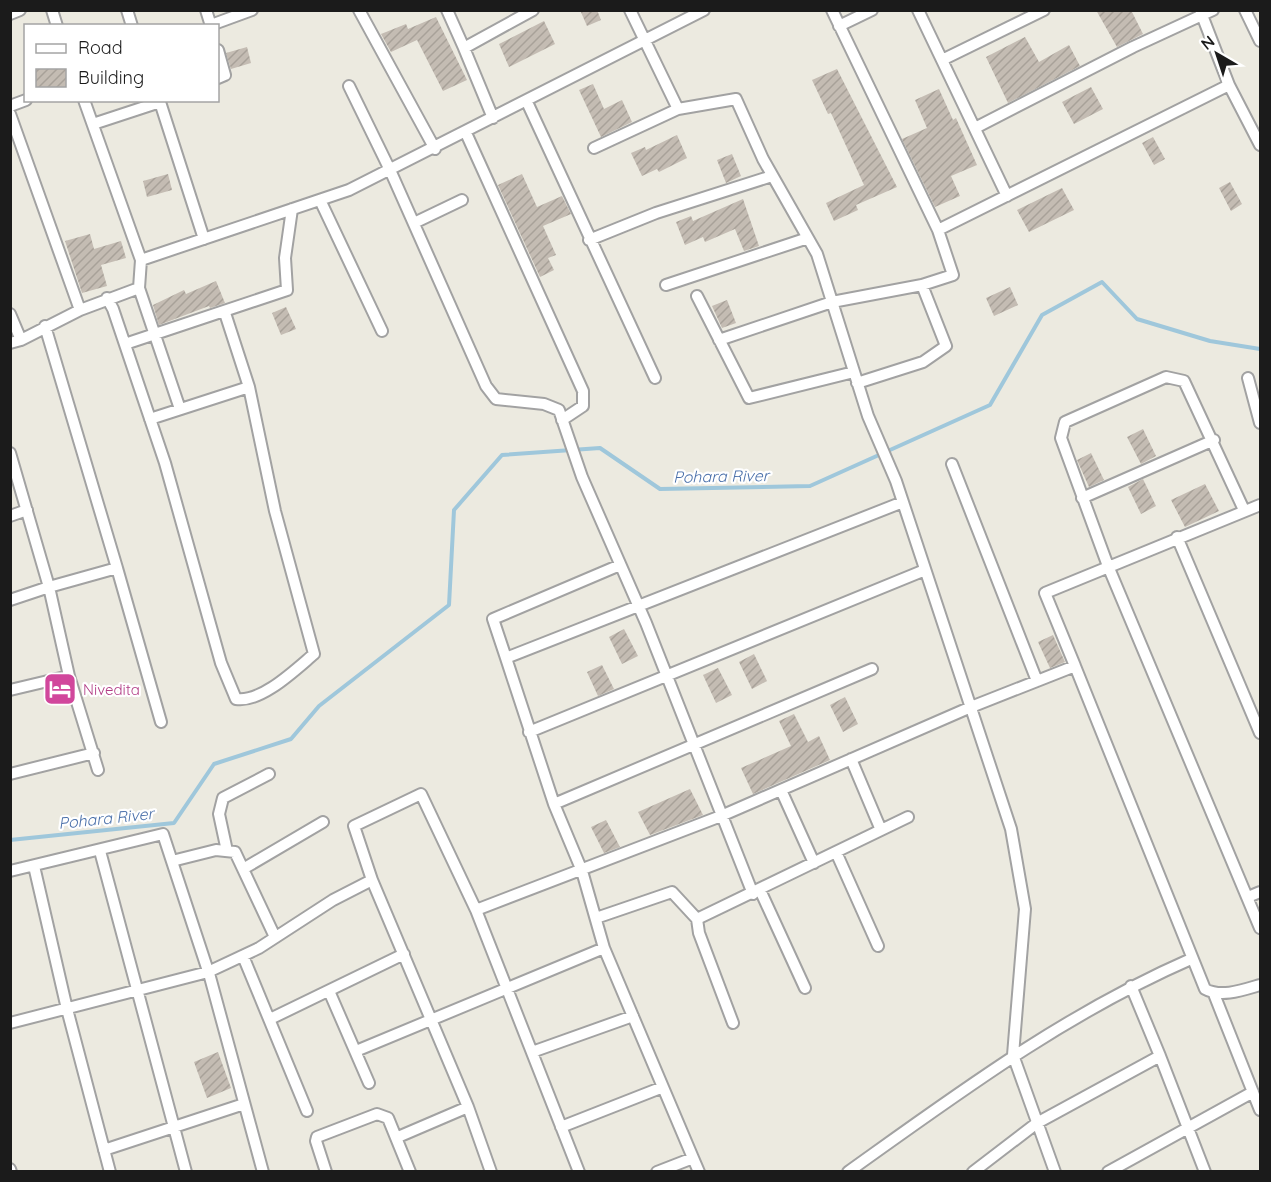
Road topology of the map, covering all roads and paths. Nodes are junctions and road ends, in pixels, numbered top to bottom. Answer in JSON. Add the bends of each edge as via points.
{"nodes":[{"id":1,"x":20,"y":10,"type":"edge"},
{"id":2,"x":252,"y":10,"type":"edge"},
{"id":3,"x":359,"y":10,"type":"edge"},
{"id":4,"x":447,"y":10,"type":"edge"},
{"id":5,"x":533,"y":10,"type":"edge"},
{"id":6,"x":630,"y":10,"type":"edge"},
{"id":7,"x":704,"y":10,"type":"edge"},
{"id":8,"x":831,"y":10,"type":"edge"},
{"id":9,"x":872,"y":10,"type":"edge"},
{"id":10,"x":918,"y":10,"type":"edge"},
{"id":11,"x":1044,"y":10,"type":"edge"},
{"id":12,"x":1245,"y":10,"type":"edge"},
{"id":13,"x":1205,"y":12,"type":"edge"},
{"id":14,"x":10,"y":14,"type":"edge"},
{"id":15,"x":214,"y":24,"type":"edge"},
{"id":16,"x":839,"y":26,"type":"junction"},
{"id":17,"x":1260,"y":41,"type":"edge"},
{"id":18,"x":645,"y":42,"type":"junction"},
{"id":19,"x":464,"y":48,"type":"junction"},
{"id":20,"x":219,"y":54,"type":"edge"},
{"id":21,"x":942,"y":60,"type":"junction"},
{"id":22,"x":219,"y":78,"type":"edge"},
{"id":23,"x":1229,"y":85,"type":"junction"},
{"id":24,"x":349,"y":86,"type":"dead end"},
{"id":25,"x":85,"y":102,"type":"edge"},
{"id":26,"x":158,"y":102,"type":"edge"},
{"id":27,"x":161,"y":102,"type":"edge"},
{"id":28,"x":527,"y":102,"type":"junction"},
{"id":29,"x":678,"y":110,"type":"junction"},
{"id":30,"x":10,"y":114,"type":"edge"},
{"id":31,"x":493,"y":118,"type":"junction"},
{"id":32,"x":93,"y":124,"type":"junction"},
{"id":33,"x":975,"y":128,"type":"junction"},
{"id":34,"x":466,"y":133,"type":"junction"},
{"id":35,"x":1260,"y":145,"type":"edge"},
{"id":36,"x":594,"y":148,"type":"dead end"},
{"id":37,"x":435,"y":149,"type":"junction"},
{"id":38,"x":390,"y":170,"type":"junction"},
{"id":39,"x":772,"y":176,"type":"junction"},
{"id":40,"x":1007,"y":196,"type":"junction"},
{"id":41,"x":320,"y":200,"type":"junction"},
{"id":42,"x":462,"y":200,"type":"dead end"},
{"id":43,"x":292,"y":209,"type":"junction"},
{"id":44,"x":414,"y":223,"type":"junction"},
{"id":45,"x":938,"y":230,"type":"junction"},
{"id":46,"x":808,"y":238,"type":"junction"},
{"id":47,"x":204,"y":239,"type":"junction"},
{"id":48,"x":589,"y":240,"type":"junction"},
{"id":49,"x":141,"y":260,"type":"junction"},
{"id":50,"x":666,"y":285,"type":"dead end"},
{"id":51,"x":922,"y":285,"type":"junction"},
{"id":52,"x":139,"y":288,"type":"junction"},
{"id":53,"x":697,"y":296,"type":"dead end"},
{"id":54,"x":107,"y":298,"type":"junction"},
{"id":55,"x":832,"y":302,"type":"junction"},
{"id":56,"x":80,"y":310,"type":"junction"},
{"id":57,"x":225,"y":312,"type":"junction"},
{"id":58,"x":10,"y":314,"type":"edge"},
{"id":59,"x":45,"y":326,"type":"junction"},
{"id":60,"x":382,"y":332,"type":"dead end"},
{"id":61,"x":156,"y":334,"type":"junction"},
{"id":62,"x":719,"y":340,"type":"junction"},
{"id":63,"x":16,"y":342,"type":"edge"},
{"id":64,"x":125,"y":344,"type":"junction"},
{"id":65,"x":655,"y":378,"type":"dead end"},
{"id":66,"x":856,"y":378,"type":"junction"},
{"id":67,"x":1248,"y":378,"type":"dead end"},
{"id":68,"x":249,"y":387,"type":"junction"},
{"id":69,"x":180,"y":410,"type":"junction"},
{"id":70,"x":150,"y":419,"type":"junction"},
{"id":71,"x":1260,"y":423,"type":"edge"},
{"id":72,"x":564,"y":425,"type":"junction"},
{"id":73,"x":1214,"y":440,"type":"junction"},
{"id":74,"x":10,"y":453,"type":"edge"},
{"id":75,"x":952,"y":464,"type":"dead end"},
{"id":76,"x":1082,"y":498,"type":"junction"},
{"id":77,"x":903,"y":502,"type":"junction"},
{"id":78,"x":1260,"y":505,"type":"edge"},
{"id":79,"x":27,"y":510,"type":"junction"},
{"id":80,"x":1244,"y":510,"type":"junction"},
{"id":81,"x":10,"y":516,"type":"edge"},
{"id":82,"x":1177,"y":537,"type":"junction"},
{"id":83,"x":620,"y":565,"type":"junction"},
{"id":84,"x":1108,"y":566,"type":"junction"},
{"id":85,"x":117,"y":568,"type":"junction"},
{"id":86,"x":926,"y":570,"type":"junction"},
{"id":87,"x":49,"y":587,"type":"junction"},
{"id":88,"x":10,"y":600,"type":"edge"},
{"id":89,"x":639,"y":608,"type":"junction"},
{"id":90,"x":506,"y":658,"type":"junction"},
{"id":91,"x":1075,"y":666,"type":"junction"},
{"id":92,"x":872,"y":669,"type":"dead end"},
{"id":93,"x":666,"y":674,"type":"junction"},
{"id":94,"x":69,"y":676,"type":"junction"},
{"id":95,"x":1036,"y":681,"type":"junction"},
{"id":96,"x":10,"y":690,"type":"edge"},
{"id":97,"x":971,"y":707,"type":"junction"},
{"id":98,"x":161,"y":723,"type":"dead end"},
{"id":99,"x":529,"y":732,"type":"junction"},
{"id":100,"x":1260,"y":733,"type":"edge"},
{"id":101,"x":694,"y":746,"type":"junction"},
{"id":102,"x":94,"y":753,"type":"junction"},
{"id":103,"x":851,"y":759,"type":"junction"},
{"id":104,"x":98,"y":770,"type":"dead end"},
{"id":105,"x":10,"y":774,"type":"edge"},
{"id":106,"x":269,"y":774,"type":"dead end"},
{"id":107,"x":781,"y":790,"type":"junction"},
{"id":108,"x":554,"y":804,"type":"junction"},
{"id":109,"x":721,"y":816,"type":"junction"},
{"id":110,"x":908,"y":817,"type":"dead end"},
{"id":111,"x":323,"y":822,"type":"dead end"},
{"id":112,"x":881,"y":830,"type":"junction"},
{"id":113,"x":100,"y":850,"type":"junction"},
{"id":114,"x":227,"y":852,"type":"junction"},
{"id":115,"x":836,"y":852,"type":"junction"},
{"id":116,"x":172,"y":861,"type":"junction"},
{"id":117,"x":814,"y":863,"type":"junction"},
{"id":118,"x":34,"y":866,"type":"junction"},
{"id":119,"x":243,"y":869,"type":"junction"},
{"id":120,"x":10,"y":871,"type":"edge"},
{"id":121,"x":582,"y":871,"type":"junction"},
{"id":122,"x":372,"y":880,"type":"junction"},
{"id":123,"x":757,"y":892,"type":"junction"},
{"id":124,"x":1260,"y":892,"type":"edge"},
{"id":125,"x":1248,"y":897,"type":"junction"},
{"id":126,"x":476,"y":910,"type":"junction"},
{"id":127,"x":596,"y":918,"type":"junction"},
{"id":128,"x":697,"y":919,"type":"junction"},
{"id":129,"x":1260,"y":928,"type":"edge"},
{"id":130,"x":275,"y":937,"type":"junction"},
{"id":131,"x":878,"y":946,"type":"dead end"},
{"id":132,"x":604,"y":948,"type":"junction"},
{"id":133,"x":404,"y":954,"type":"junction"},
{"id":134,"x":243,"y":956,"type":"junction"},
{"id":135,"x":1191,"y":959,"type":"junction"},
{"id":136,"x":208,"y":972,"type":"junction"},
{"id":137,"x":1260,"y":985,"type":"edge"},
{"id":138,"x":1131,"y":986,"type":"junction"},
{"id":139,"x":507,"y":988,"type":"junction"},
{"id":140,"x":805,"y":988,"type":"dead end"},
{"id":141,"x":138,"y":991,"type":"junction"},
{"id":142,"x":330,"y":991,"type":"junction"},
{"id":143,"x":1214,"y":994,"type":"junction"},
{"id":144,"x":67,"y":1009,"type":"junction"},
{"id":145,"x":633,"y":1016,"type":"junction"},
{"id":146,"x":270,"y":1019,"type":"junction"},
{"id":147,"x":432,"y":1021,"type":"junction"},
{"id":148,"x":10,"y":1023,"type":"edge"},
{"id":149,"x":733,"y":1023,"type":"dead end"},
{"id":150,"x":356,"y":1051,"type":"junction"},
{"id":151,"x":532,"y":1052,"type":"junction"},
{"id":152,"x":1013,"y":1055,"type":"junction"},
{"id":153,"x":1160,"y":1056,"type":"junction"},
{"id":154,"x":369,"y":1083,"type":"dead end"},
{"id":155,"x":663,"y":1087,"type":"junction"},
{"id":156,"x":1253,"y":1092,"type":"junction"},
{"id":157,"x":244,"y":1104,"type":"junction"},
{"id":158,"x":468,"y":1107,"type":"junction"},
{"id":159,"x":1260,"y":1110,"type":"edge"},
{"id":160,"x":308,"y":1111,"type":"dead end"},
{"id":161,"x":1037,"y":1123,"type":"junction"},
{"id":162,"x":173,"y":1127,"type":"junction"},
{"id":163,"x":561,"y":1127,"type":"junction"},
{"id":164,"x":1189,"y":1127,"type":"junction"},
{"id":165,"x":398,"y":1137,"type":"junction"},
{"id":166,"x":104,"y":1150,"type":"junction"},
{"id":167,"x":693,"y":1158,"type":"junction"},
{"id":168,"x":110,"y":1172,"type":"edge"},
{"id":169,"x":186,"y":1172,"type":"edge"},
{"id":170,"x":263,"y":1172,"type":"edge"},
{"id":171,"x":326,"y":1172,"type":"edge"},
{"id":172,"x":410,"y":1172,"type":"edge"},
{"id":173,"x":491,"y":1172,"type":"edge"},
{"id":174,"x":579,"y":1172,"type":"edge"},
{"id":175,"x":657,"y":1172,"type":"edge"},
{"id":176,"x":699,"y":1172,"type":"edge"},
{"id":177,"x":848,"y":1172,"type":"edge"},
{"id":178,"x":973,"y":1172,"type":"edge"},
{"id":179,"x":1054,"y":1172,"type":"edge"},
{"id":180,"x":1108,"y":1172,"type":"edge"},
{"id":181,"x":1205,"y":1172,"type":"edge"}],
"edges":[{"from":1,"to":14,"type":"street"},
{"from":2,"to":15,"type":"street"},
{"from":3,"to":37,"type":"street"},
{"from":4,"to":19,"type":"street"},
{"from":5,"to":19,"type":"street"},
{"from":6,"to":18,"type":"street"},
{"from":7,"to":18,"type":"street"},
{"from":8,"to":16,"type":"street"},
{"from":9,"to":16,"type":"street"},
{"from":10,"to":21,"type":"street"},
{"from":11,"to":21,"type":"street"},
{"from":12,"to":17,"type":"street"},
{"from":13,"to":23,"type":"street"},
{"from":13,"to":33,"type":"street"},
{"from":16,"to":45,"type":"street"},
{"from":18,"to":28,"type":"street"},
{"from":18,"to":29,"type":"street"},
{"from":19,"to":31,"type":"street"},
{"from":20,"to":22,"type":"street","via":[[225,75]]},
{"from":21,"to":33,"type":"street"},
{"from":23,"to":35,"type":"street"},
{"from":23,"to":40,"type":"street"},
{"from":24,"to":38,"type":"street"},
{"from":25,"to":32,"type":"street"},
{"from":26,"to":32,"type":"street"},
{"from":27,"to":47,"type":"street"},
{"from":28,"to":31,"type":"street"},
{"from":28,"to":48,"type":"street"},
{"from":29,"to":36,"type":"street"},
{"from":29,"to":39,"type":"street","via":[[736,99]]},
{"from":30,"to":56,"type":"street"},
{"from":31,"to":34,"type":"street"},
{"from":32,"to":49,"type":"street"},
{"from":33,"to":40,"type":"street"},
{"from":34,"to":37,"type":"street"},
{"from":34,"to":72,"type":"street","via":[[584,391],[584,406]]},
{"from":37,"to":38,"type":"street"},
{"from":38,"to":41,"type":"street"},
{"from":38,"to":44,"type":"street"},
{"from":39,"to":46,"type":"street"},
{"from":39,"to":48,"type":"street","via":[[656,213]]},
{"from":40,"to":45,"type":"street"},
{"from":41,"to":43,"type":"street"},
{"from":41,"to":60,"type":"street"},
{"from":42,"to":44,"type":"street"},
{"from":43,"to":47,"type":"street"},
{"from":43,"to":57,"type":"street","via":[[285,258],[287,290]]},
{"from":44,"to":72,"type":"street","via":[[486,386],[496,399],[544,404],[559,410]]},
{"from":45,"to":51,"type":"street","via":[[953,275]]},
{"from":46,"to":50,"type":"street"},
{"from":46,"to":55,"type":"street"},
{"from":47,"to":49,"type":"street"},
{"from":48,"to":65,"type":"street"},
{"from":49,"to":52,"type":"street"},
{"from":51,"to":55,"type":"street"},
{"from":51,"to":66,"type":"street","via":[[946,346],[922,362]]},
{"from":52,"to":54,"type":"street"},
{"from":52,"to":61,"type":"street"},
{"from":53,"to":62,"type":"street"},
{"from":54,"to":56,"type":"street"},
{"from":54,"to":64,"type":"street"},
{"from":55,"to":62,"type":"street"},
{"from":55,"to":66,"type":"street"},
{"from":56,"to":59,"type":"street"},
{"from":57,"to":61,"type":"street"},
{"from":57,"to":68,"type":"street"},
{"from":58,"to":63,"type":"street"},
{"from":59,"to":63,"type":"street"},
{"from":59,"to":85,"type":"street"},
{"from":61,"to":64,"type":"street"},
{"from":61,"to":69,"type":"street"},
{"from":62,"to":66,"type":"street","via":[[749,398]]},
{"from":64,"to":70,"type":"street"},
{"from":66,"to":77,"type":"street"},
{"from":67,"to":71,"type":"street"},
{"from":68,"to":69,"type":"street"},
{"from":68,"to":70,"type":"street","via":[[275,511],[314,654],[247,701],[236,699],[221,663]]},
{"from":69,"to":70,"type":"street"},
{"from":72,"to":83,"type":"street"},
{"from":73,"to":76,"type":"street"},
{"from":73,"to":76,"type":"street","via":[[1184,381],[1166,377],[1065,422],[1061,438]]},
{"from":73,"to":80,"type":"street"},
{"from":74,"to":79,"type":"street"},
{"from":75,"to":95,"type":"street"},
{"from":76,"to":84,"type":"street"},
{"from":77,"to":86,"type":"street"},
{"from":77,"to":89,"type":"street"},
{"from":78,"to":80,"type":"street"},
{"from":79,"to":81,"type":"street"},
{"from":79,"to":87,"type":"street"},
{"from":80,"to":82,"type":"street"},
{"from":82,"to":84,"type":"street"},
{"from":82,"to":100,"type":"street"},
{"from":83,"to":89,"type":"street"},
{"from":83,"to":90,"type":"street","via":[[493,619]]},
{"from":84,"to":91,"type":"street","via":[[1045,593]]},
{"from":84,"to":125,"type":"street"},
{"from":85,"to":87,"type":"street"},
{"from":85,"to":98,"type":"street"},
{"from":86,"to":93,"type":"street"},
{"from":86,"to":97,"type":"street"},
{"from":87,"to":88,"type":"street"},
{"from":87,"to":94,"type":"street"},
{"from":89,"to":90,"type":"street"},
{"from":89,"to":93,"type":"street"},
{"from":90,"to":99,"type":"street"},
{"from":91,"to":95,"type":"street"},
{"from":91,"to":135,"type":"street"},
{"from":92,"to":101,"type":"street"},
{"from":93,"to":99,"type":"street"},
{"from":93,"to":101,"type":"street"},
{"from":94,"to":96,"type":"street"},
{"from":94,"to":102,"type":"street"},
{"from":95,"to":97,"type":"street"},
{"from":97,"to":103,"type":"street"},
{"from":97,"to":152,"type":"street","via":[[1011,829],[1025,909]]},
{"from":99,"to":108,"type":"street"},
{"from":101,"to":108,"type":"street"},
{"from":101,"to":109,"type":"street"},
{"from":102,"to":104,"type":"street"},
{"from":102,"to":105,"type":"street"},
{"from":103,"to":107,"type":"street"},
{"from":103,"to":112,"type":"street"},
{"from":106,"to":114,"type":"street","via":[[223,798],[219,813]]},
{"from":107,"to":109,"type":"street"},
{"from":107,"to":117,"type":"street"},
{"from":108,"to":121,"type":"street"},
{"from":109,"to":121,"type":"street"},
{"from":109,"to":123,"type":"street"},
{"from":110,"to":112,"type":"street"},
{"from":111,"to":119,"type":"street"},
{"from":112,"to":115,"type":"street"},
{"from":113,"to":116,"type":"street","via":[[164,834]]},
{"from":113,"to":118,"type":"street"},
{"from":113,"to":141,"type":"street"},
{"from":114,"to":116,"type":"street","via":[[216,850]]},
{"from":114,"to":119,"type":"street","via":[[235,852]]},
{"from":115,"to":117,"type":"street"},
{"from":115,"to":131,"type":"street"},
{"from":116,"to":136,"type":"street"},
{"from":117,"to":123,"type":"street"},
{"from":118,"to":120,"type":"street"},
{"from":118,"to":144,"type":"street"},
{"from":119,"to":130,"type":"street"},
{"from":121,"to":126,"type":"street"},
{"from":121,"to":127,"type":"street"},
{"from":122,"to":126,"type":"street","via":[[354,826],[421,794]]},
{"from":122,"to":130,"type":"street"},
{"from":122,"to":133,"type":"street"},
{"from":123,"to":128,"type":"street"},
{"from":123,"to":140,"type":"street"},
{"from":124,"to":125,"type":"street"},
{"from":125,"to":129,"type":"street"},
{"from":126,"to":139,"type":"street"},
{"from":127,"to":128,"type":"street","via":[[672,892]]},
{"from":127,"to":132,"type":"street"},
{"from":128,"to":149,"type":"street"},
{"from":130,"to":134,"type":"street"},
{"from":132,"to":139,"type":"street"},
{"from":132,"to":145,"type":"street"},
{"from":133,"to":142,"type":"street"},
{"from":133,"to":147,"type":"street"},
{"from":134,"to":136,"type":"street"},
{"from":134,"to":146,"type":"street"},
{"from":135,"to":138,"type":"street"},
{"from":135,"to":143,"type":"street","via":[[1205,989]]},
{"from":136,"to":141,"type":"street"},
{"from":136,"to":157,"type":"street"},
{"from":137,"to":143,"type":"street"},
{"from":138,"to":152,"type":"street"},
{"from":138,"to":153,"type":"street"},
{"from":139,"to":147,"type":"street"},
{"from":139,"to":151,"type":"street"},
{"from":141,"to":144,"type":"street"},
{"from":141,"to":162,"type":"street"},
{"from":142,"to":146,"type":"street"},
{"from":142,"to":150,"type":"street"},
{"from":143,"to":156,"type":"street"},
{"from":144,"to":148,"type":"street"},
{"from":144,"to":166,"type":"street"},
{"from":145,"to":151,"type":"street"},
{"from":145,"to":155,"type":"street"},
{"from":146,"to":160,"type":"street"},
{"from":147,"to":150,"type":"street"},
{"from":147,"to":158,"type":"street"},
{"from":150,"to":154,"type":"street"},
{"from":151,"to":163,"type":"street"},
{"from":152,"to":161,"type":"street"},
{"from":152,"to":177,"type":"street"},
{"from":153,"to":161,"type":"street"},
{"from":153,"to":164,"type":"street"},
{"from":155,"to":163,"type":"street"},
{"from":155,"to":167,"type":"street"},
{"from":156,"to":159,"type":"street"},
{"from":156,"to":164,"type":"street"},
{"from":157,"to":162,"type":"street"},
{"from":157,"to":170,"type":"street"},
{"from":158,"to":165,"type":"street"},
{"from":158,"to":173,"type":"street"},
{"from":161,"to":178,"type":"street"},
{"from":161,"to":179,"type":"street"},
{"from":162,"to":166,"type":"street"},
{"from":162,"to":169,"type":"street"},
{"from":163,"to":174,"type":"street"},
{"from":164,"to":180,"type":"street"},
{"from":164,"to":181,"type":"street"},
{"from":165,"to":171,"type":"street","via":[[388,1118],[377,1114],[321,1134],[316,1141]]},
{"from":165,"to":172,"type":"street"},
{"from":166,"to":168,"type":"street"},
{"from":167,"to":175,"type":"street"},
{"from":167,"to":176,"type":"street"}]}
